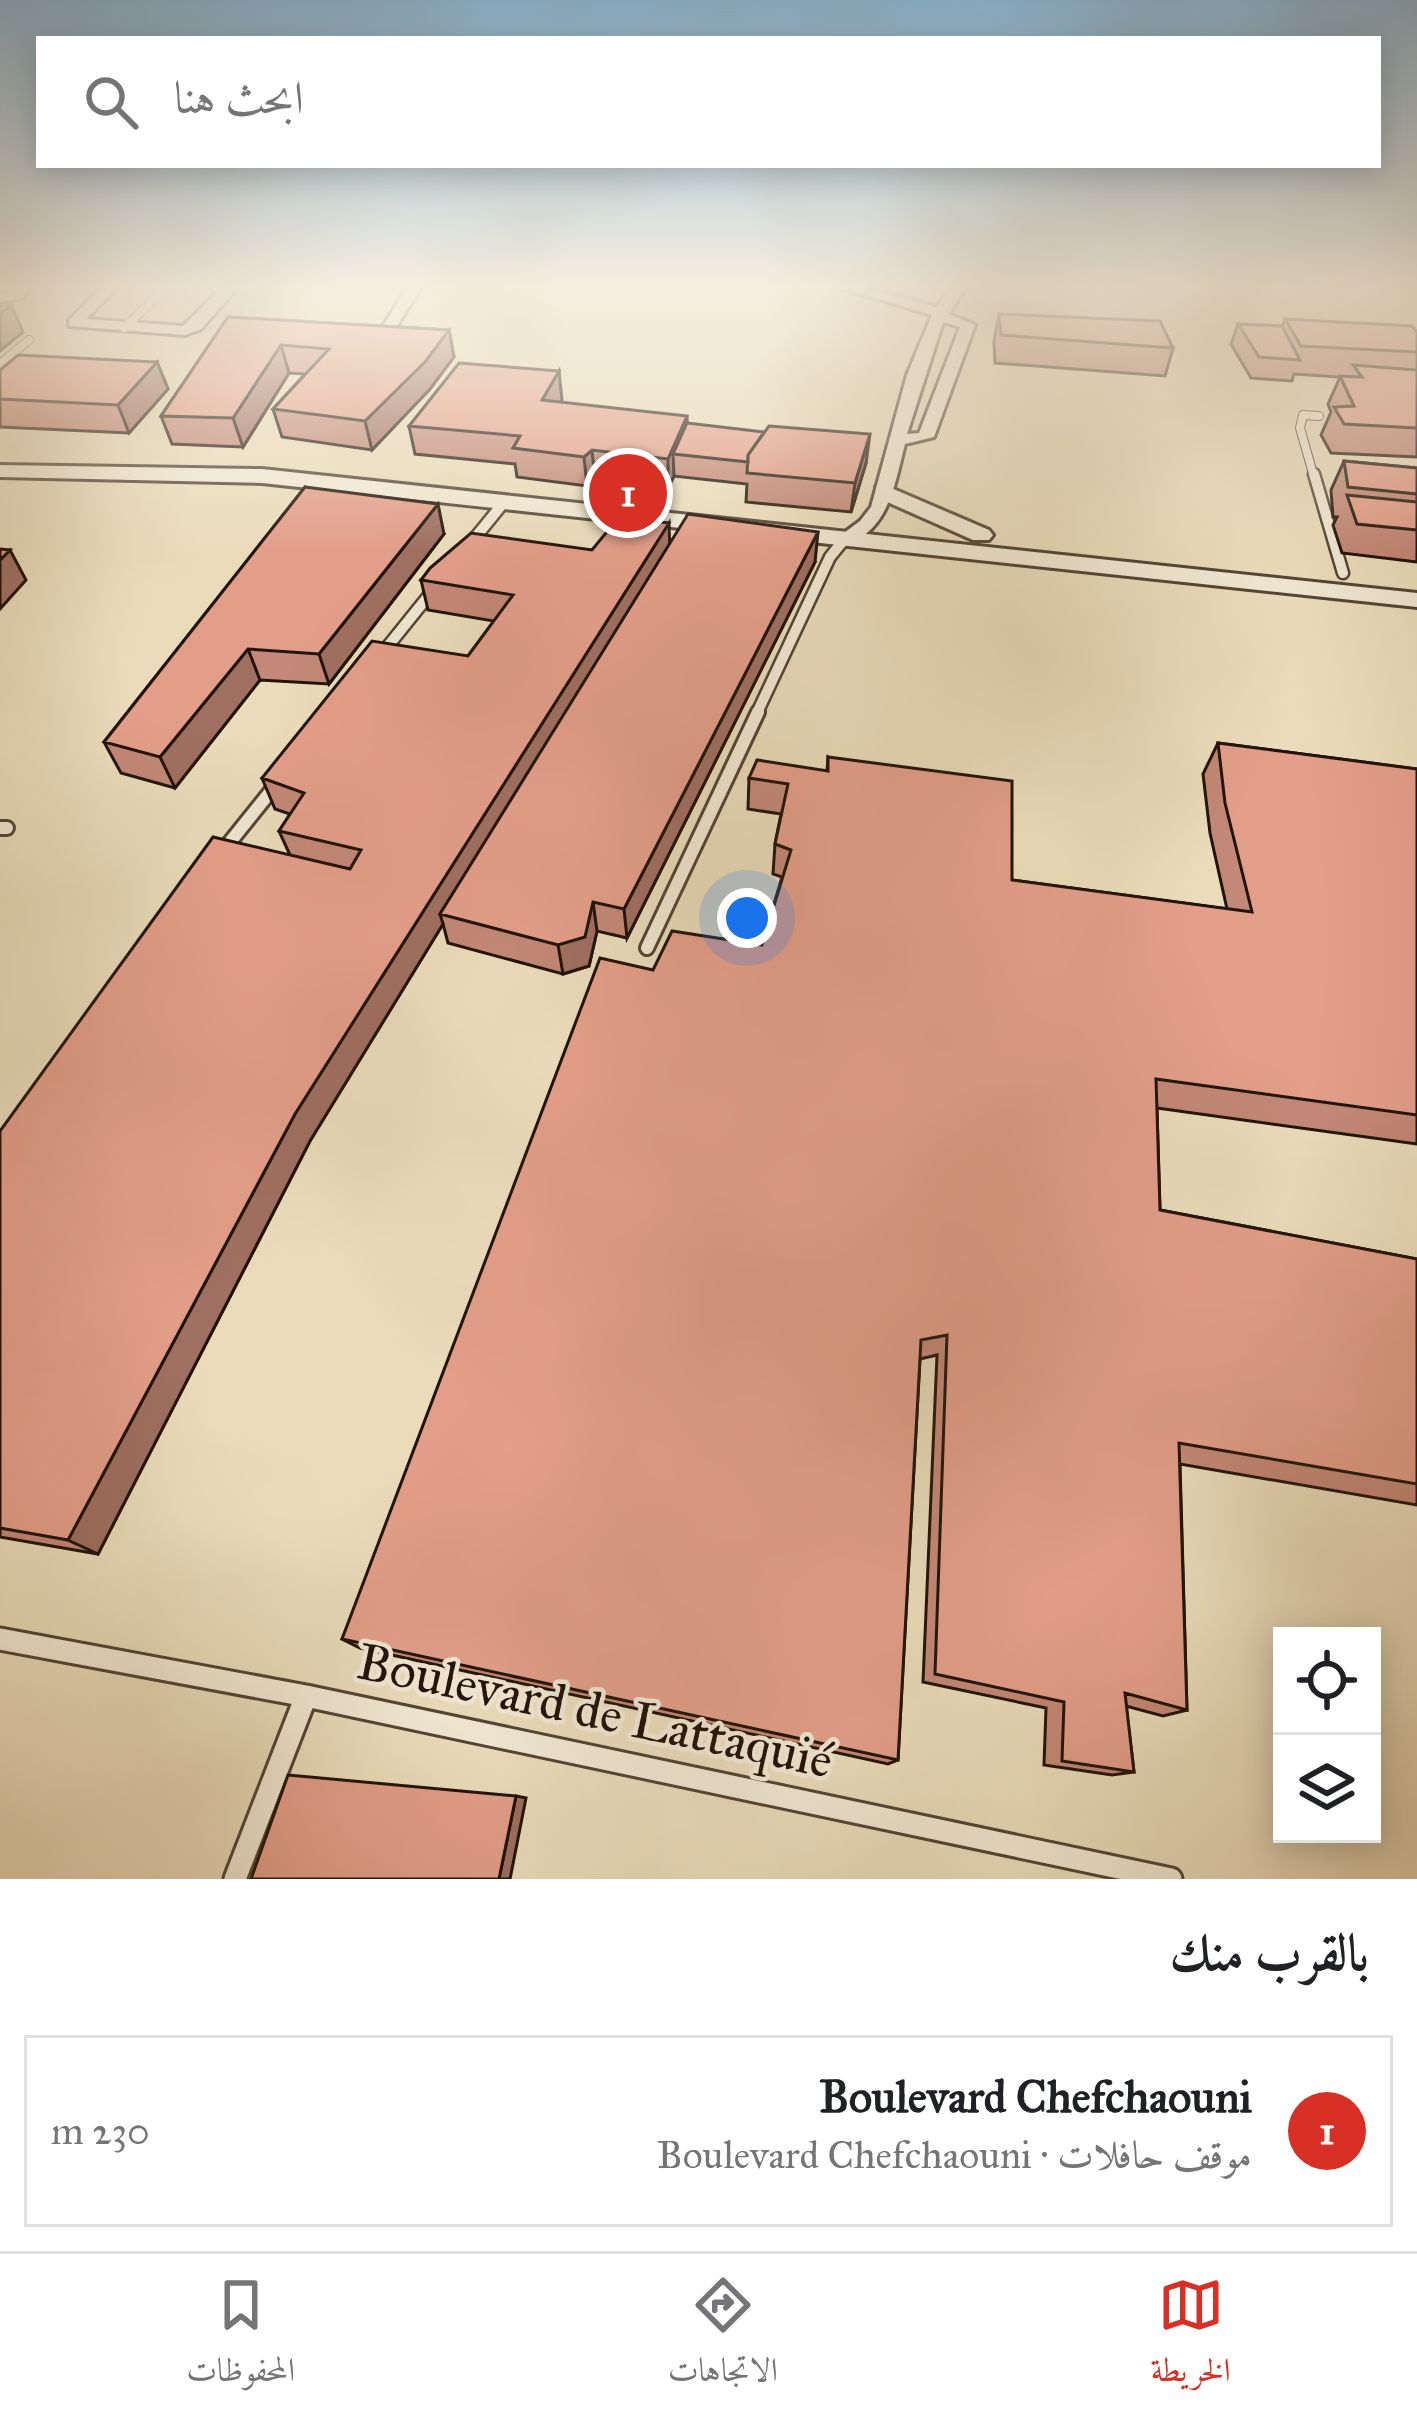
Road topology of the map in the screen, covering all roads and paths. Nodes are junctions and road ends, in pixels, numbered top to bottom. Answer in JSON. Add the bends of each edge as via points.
{"nodes":[{"id":1,"x":921,"y":375,"type":"edge"},
{"id":2,"x":949,"y":375,"type":"edge"},
{"id":3,"x":1319,"y":416,"type":"dead end"},
{"id":4,"x":899,"y":440,"type":"junction"},
{"id":5,"x":0,"y":455,"type":"edge"},
{"id":6,"x":0,"y":471,"type":"edge"},
{"id":7,"x":884,"y":492,"type":"junction"},
{"id":8,"x":505,"y":502,"type":"junction"},
{"id":9,"x":867,"y":525,"type":"junction"},
{"id":10,"x":981,"y":536,"type":"junction"},
{"id":11,"x":843,"y":541,"type":"junction"},
{"id":12,"x":460,"y":556,"type":"edge"},
{"id":13,"x":1180,"y":566,"type":"junction"},
{"id":14,"x":1342,"y":573,"type":"junction"},
{"id":15,"x":446,"y":574,"type":"edge"},
{"id":16,"x":1417,"y":581,"type":"edge"},
{"id":17,"x":1417,"y":600,"type":"edge"},
{"id":18,"x":372,"y":666,"type":"edge"},
{"id":19,"x":284,"y":776,"type":"edge"},
{"id":20,"x":210,"y":867,"type":"edge"},
{"id":21,"x":647,"y":948,"type":"dead end"},
{"id":22,"x":0,"y":1639,"type":"edge"},
{"id":23,"x":306,"y":1696,"type":"junction"},
{"id":24,"x":235,"y":1879,"type":"edge"},
{"id":25,"x":1171,"y":1879,"type":"edge"}],
"edges":[{"from":1,"to":4,"type":"street"},
{"from":2,"to":4,"type":"street","via":[[926,437]]},
{"from":3,"to":14,"type":"lane","via":[[1303,415],[1300,425]]},
{"from":4,"to":7,"type":"street"},
{"from":5,"to":9,"type":"street","via":[[277,462]]},
{"from":6,"to":8,"type":"street","via":[[262,476]]},
{"from":7,"to":9,"type":"street"},
{"from":7,"to":10,"type":"street"},
{"from":8,"to":11,"type":"street"},
{"from":8,"to":12,"type":"lane"},
{"from":9,"to":10,"type":"street"},
{"from":9,"to":11,"type":"street"},
{"from":10,"to":13,"type":"street"},
{"from":11,"to":13,"type":"street"},
{"from":11,"to":21,"type":"lane"},
{"from":13,"to":14,"type":"street"},
{"from":13,"to":17,"type":"street"},
{"from":14,"to":16,"type":"street"},
{"from":15,"to":18,"type":"lane"},
{"from":19,"to":20,"type":"lane"},
{"from":22,"to":23,"type":"lane","name":"Boulevard de Lattaquié"},
{"from":23,"to":24,"type":"lane"},
{"from":23,"to":25,"type":"lane","name":"Boulevard de Lattaquié"}]}
